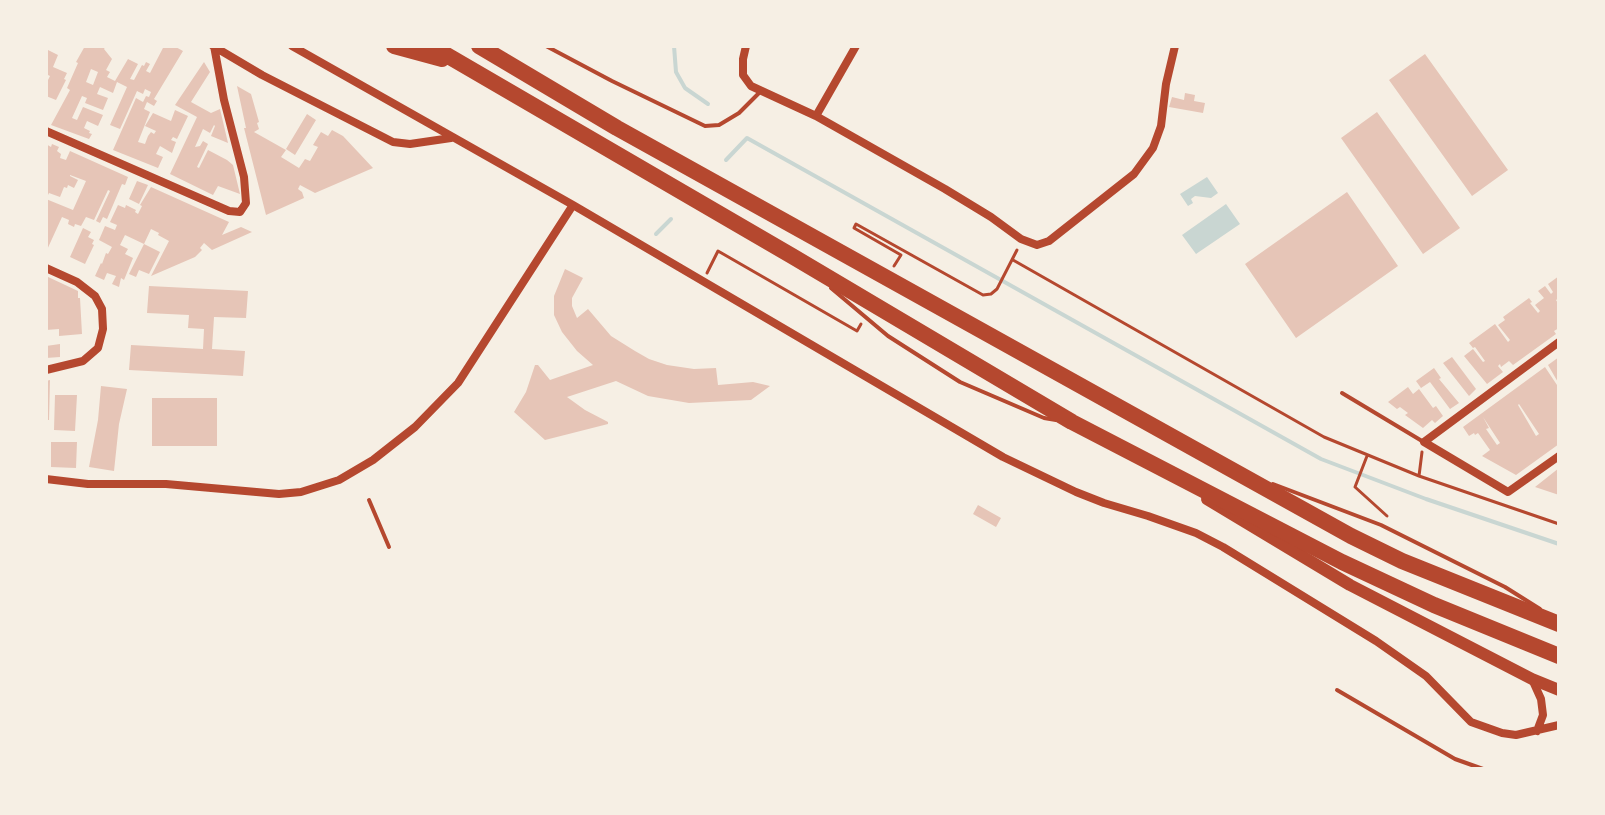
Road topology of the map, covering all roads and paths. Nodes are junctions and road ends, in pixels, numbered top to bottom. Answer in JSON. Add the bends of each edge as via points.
{"nodes":[{"id":1,"x":213,"y":46,"type":"edge"},
{"id":2,"x":292,"y":46,"type":"edge"},
{"id":3,"x":394,"y":46,"type":"edge"},
{"id":4,"x":431,"y":46,"type":"edge"},
{"id":5,"x":479,"y":46,"type":"edge"},
{"id":6,"x":546,"y":46,"type":"edge"},
{"id":7,"x":746,"y":46,"type":"edge"},
{"id":8,"x":856,"y":46,"type":"edge"},
{"id":9,"x":1175,"y":46,"type":"edge"},
{"id":10,"x":460,"y":63,"type":"junction"},
{"id":11,"x":761,"y":91,"type":"junction"},
{"id":12,"x":816,"y":116,"type":"junction"},
{"id":13,"x":46,"y":131,"type":"edge"},
{"id":14,"x":452,"y":138,"type":"junction"},
{"id":15,"x":573,"y":205,"type":"junction"},
{"id":16,"x":718,"y":251,"type":"dead end"},
{"id":17,"x":46,"y":268,"type":"edge"},
{"id":18,"x":703,"y":282,"type":"junction"},
{"id":19,"x":957,"y":282,"type":"dead end"},
{"id":20,"x":1559,"y":342,"type":"edge"},
{"id":21,"x":46,"y":370,"type":"edge"},
{"id":22,"x":1342,"y":393,"type":"dead end"},
{"id":23,"x":1424,"y":442,"type":"junction"},
{"id":24,"x":1367,"y":456,"type":"junction"},
{"id":25,"x":1559,"y":456,"type":"edge"},
{"id":26,"x":1146,"y":461,"type":"junction"},
{"id":27,"x":1419,"y":476,"type":"junction"},
{"id":28,"x":46,"y":479,"type":"edge"},
{"id":29,"x":369,"y":500,"type":"dead end"},
{"id":30,"x":1394,"y":523,"type":"dead end"},
{"id":31,"x":1559,"y":524,"type":"edge"},
{"id":32,"x":389,"y":547,"type":"dead end"},
{"id":33,"x":1559,"y":622,"type":"edge"},
{"id":34,"x":1559,"y":656,"type":"edge"},
{"id":35,"x":1532,"y":679,"type":"junction"},
{"id":36,"x":1337,"y":690,"type":"dead end"},
{"id":37,"x":1559,"y":690,"type":"edge"},
{"id":38,"x":1559,"y":725,"type":"edge"},
{"id":39,"x":1537,"y":731,"type":"junction"},
{"id":40,"x":1483,"y":769,"type":"edge"}],
"edges":[{"from":1,"to":13,"type":"street","via":[[244,177],[246,203],[240,212]]},
{"from":1,"to":14,"type":"street","via":[[393,142]]},
{"from":2,"to":14,"type":"street"},
{"from":3,"to":10,"type":"highway"},
{"from":4,"to":10,"type":"highway"},
{"from":5,"to":33,"type":"highway","via":[[1351,536]]},
{"from":6,"to":11,"type":"lane","via":[[705,126],[719,125],[739,113]]},
{"from":7,"to":11,"type":"street","via":[[743,75]]},
{"from":8,"to":12,"type":"street"},
{"from":9,"to":12,"type":"street","via":[[1153,148],[1134,174],[1037,245]]},
{"from":10,"to":26,"type":"highway"},
{"from":11,"to":12,"type":"street"},
{"from":14,"to":15,"type":"street"},
{"from":15,"to":18,"type":"street"},
{"from":15,"to":28,"type":"street","via":[[458,383],[415,427],[339,480],[279,494]]},
{"from":16,"to":18,"type":"path"},
{"from":17,"to":21,"type":"street","via":[[95,296],[103,329],[98,348],[83,361]]},
{"from":18,"to":39,"type":"street","via":[[1003,457],[1076,492],[1223,547],[1426,676],[1471,722],[1516,735]]},
{"from":19,"to":24,"type":"path","via":[[991,294],[1013,260],[1324,437]]},
{"from":20,"to":23,"type":"street"},
{"from":22,"to":23,"type":"lane"},
{"from":23,"to":25,"type":"street","via":[[1508,492]]},
{"from":23,"to":27,"type":"path"},
{"from":24,"to":27,"type":"path"},
{"from":24,"to":30,"type":"path","via":[[1355,487]]},
{"from":26,"to":34,"type":"highway","via":[[1342,562]]},
{"from":26,"to":35,"type":"main road","via":[[1350,585]]},
{"from":27,"to":31,"type":"path"},
{"from":29,"to":32,"type":"lane"},
{"from":35,"to":37,"type":"main road"},
{"from":35,"to":39,"type":"street","via":[[1543,715]]},
{"from":36,"to":40,"type":"lane","via":[[1455,759]]},
{"from":38,"to":39,"type":"street"}]}
